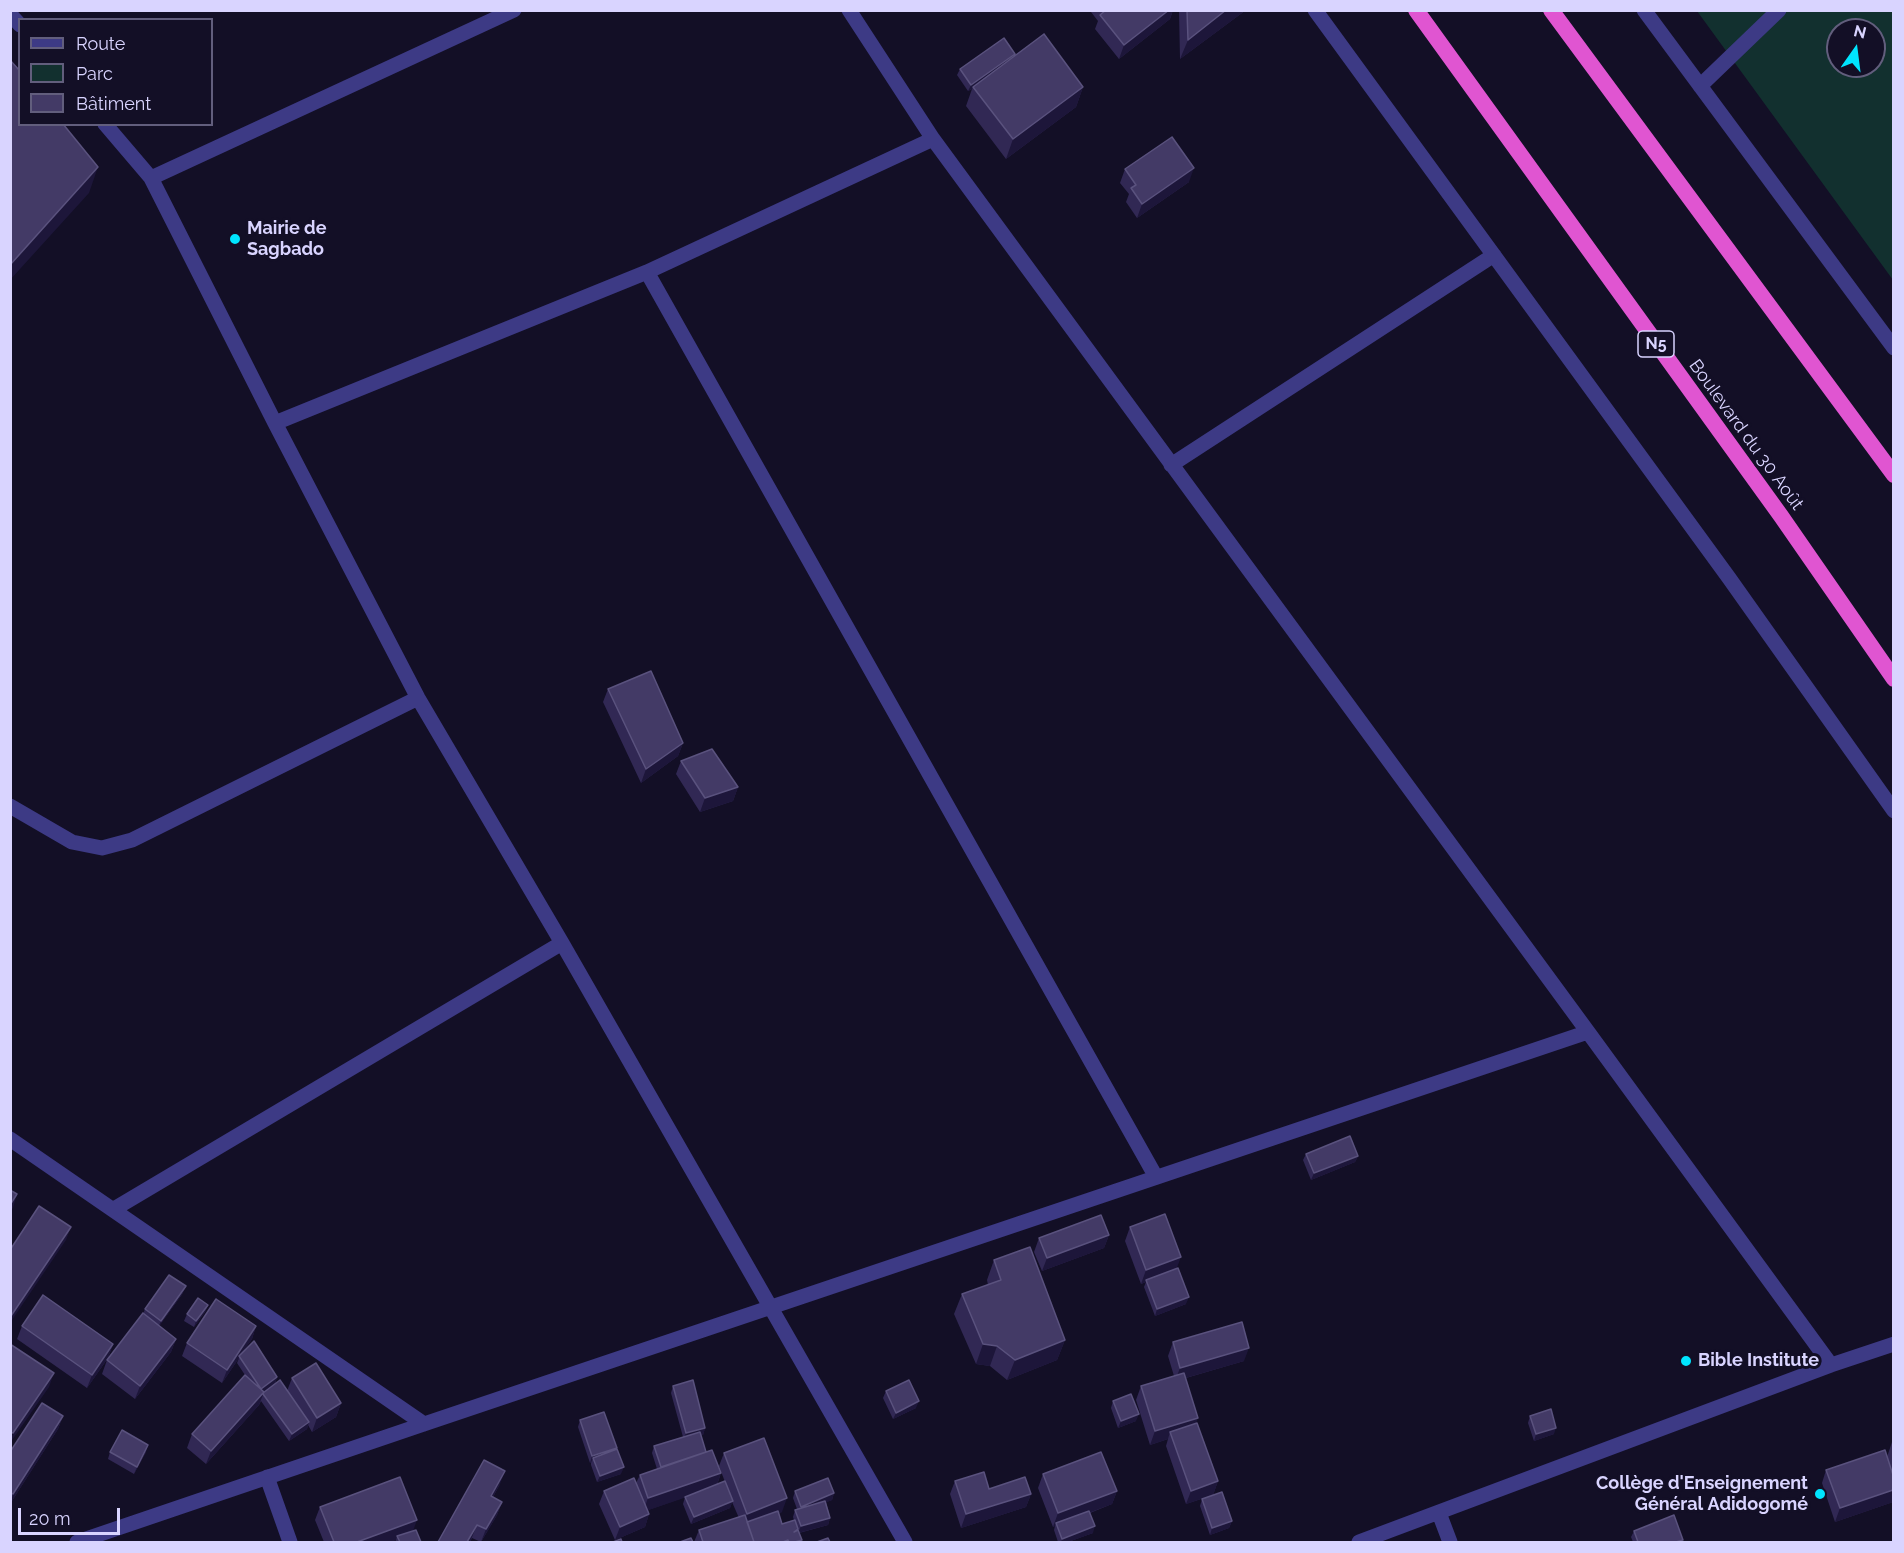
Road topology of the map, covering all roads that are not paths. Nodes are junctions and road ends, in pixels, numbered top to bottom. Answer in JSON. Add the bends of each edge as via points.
{"nodes":[{"id":1,"x":514,"y":10,"type":"edge"},
{"id":2,"x":849,"y":10,"type":"edge"},
{"id":3,"x":1315,"y":10,"type":"edge"},
{"id":4,"x":1416,"y":10,"type":"edge"},
{"id":5,"x":1551,"y":10,"type":"edge"},
{"id":6,"x":1644,"y":10,"type":"edge"},
{"id":7,"x":1779,"y":10,"type":"edge"},
{"id":8,"x":1700,"y":86,"type":"junction"},
{"id":9,"x":107,"y":126,"type":"edge"},
{"id":10,"x":933,"y":139,"type":"junction"},
{"id":11,"x":151,"y":178,"type":"junction"},
{"id":12,"x":1494,"y":255,"type":"junction"},
{"id":13,"x":647,"y":272,"type":"junction"},
{"id":14,"x":1893,"y":348,"type":"edge"},
{"id":15,"x":275,"y":423,"type":"junction"},
{"id":16,"x":1171,"y":465,"type":"junction"},
{"id":17,"x":1893,"y":475,"type":"edge"},
{"id":18,"x":1893,"y":679,"type":"edge"},
{"id":19,"x":418,"y":698,"type":"junction"},
{"id":20,"x":10,"y":806,"type":"edge"},
{"id":21,"x":1893,"y":810,"type":"edge"},
{"id":22,"x":562,"y":943,"type":"junction"},
{"id":23,"x":1588,"y":1032,"type":"junction"},
{"id":24,"x":10,"y":1139,"type":"edge"},
{"id":25,"x":1156,"y":1178,"type":"junction"},
{"id":26,"x":114,"y":1209,"type":"junction"},
{"id":27,"x":771,"y":1307,"type":"junction"},
{"id":28,"x":1893,"y":1344,"type":"edge"},
{"id":29,"x":1831,"y":1365,"type":"junction"},
{"id":30,"x":424,"y":1424,"type":"junction"},
{"id":31,"x":267,"y":1477,"type":"junction"},
{"id":32,"x":1439,"y":1513,"type":"junction"},
{"id":33,"x":77,"y":1542,"type":"edge"},
{"id":34,"x":290,"y":1542,"type":"edge"},
{"id":35,"x":905,"y":1542,"type":"edge"},
{"id":36,"x":1359,"y":1542,"type":"edge"},
{"id":37,"x":1450,"y":1542,"type":"edge"}],
"edges":[{"from":1,"to":11,"type":"street"},
{"from":2,"to":10,"type":"street"},
{"from":3,"to":12,"type":"street"},
{"from":4,"to":18,"type":"highway","name":"Boulevard du 30 Août","number":"N5"},
{"from":5,"to":17,"type":"highway"},
{"from":6,"to":8,"type":"street"},
{"from":7,"to":8,"type":"street"},
{"from":8,"to":14,"type":"street"},
{"from":9,"to":11,"type":"street"},
{"from":10,"to":13,"type":"street"},
{"from":10,"to":16,"type":"street"},
{"from":11,"to":15,"type":"street"},
{"from":12,"to":16,"type":"street"},
{"from":12,"to":21,"type":"street"},
{"from":13,"to":15,"type":"street"},
{"from":13,"to":25,"type":"street"},
{"from":15,"to":19,"type":"street"},
{"from":16,"to":23,"type":"street"},
{"from":19,"to":20,"type":"street","via":[[132,840],[102,848],[72,842]]},
{"from":19,"to":22,"type":"street"},
{"from":22,"to":26,"type":"street"},
{"from":22,"to":27,"type":"street"},
{"from":23,"to":25,"type":"street"},
{"from":23,"to":29,"type":"street"},
{"from":24,"to":26,"type":"street"},
{"from":25,"to":27,"type":"street"},
{"from":26,"to":30,"type":"street"},
{"from":27,"to":30,"type":"street"},
{"from":27,"to":35,"type":"street"},
{"from":28,"to":29,"type":"street"},
{"from":29,"to":32,"type":"street"},
{"from":30,"to":31,"type":"street"},
{"from":31,"to":33,"type":"street"},
{"from":31,"to":34,"type":"street"},
{"from":32,"to":36,"type":"street"},
{"from":32,"to":37,"type":"street"}]}
